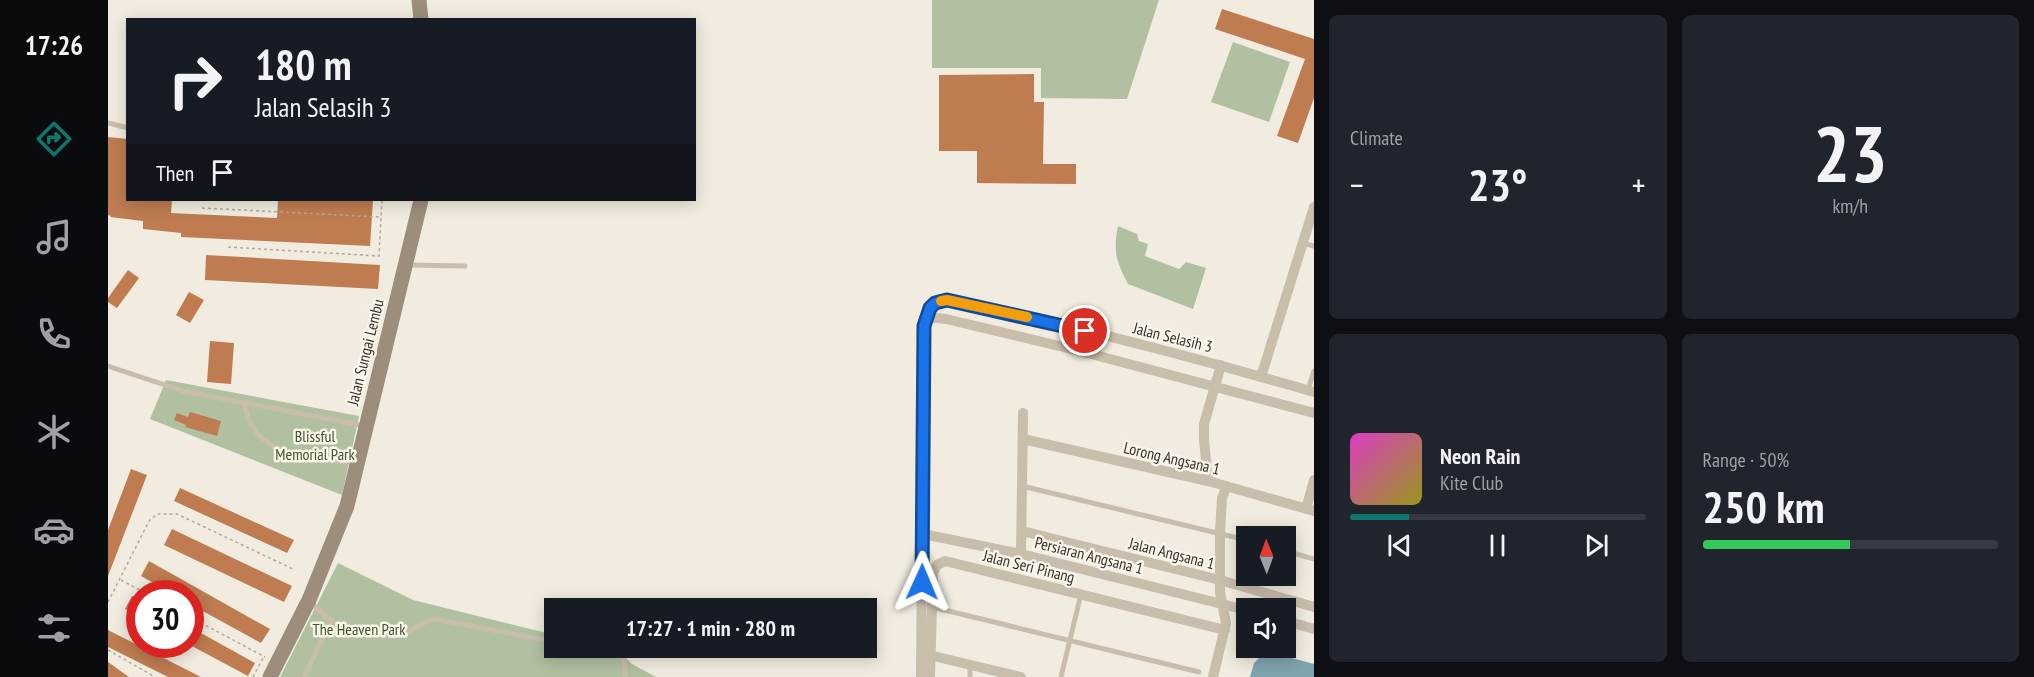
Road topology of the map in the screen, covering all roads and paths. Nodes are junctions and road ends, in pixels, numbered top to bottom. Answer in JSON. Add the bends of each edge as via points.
{"nodes":[{"id":1,"x":419,"y":0,"type":"edge"},
{"id":2,"x":420,"y":18,"type":"edge"},
{"id":3,"x":108,"y":123,"type":"edge"},
{"id":4,"x":126,"y":128,"type":"edge"},
{"id":5,"x":382,"y":201,"type":"edge"},
{"id":6,"x":421,"y":201,"type":"edge"},
{"id":7,"x":1314,"y":207,"type":"edge"},
{"id":8,"x":202,"y":208,"type":"dead end"},
{"id":9,"x":381,"y":217,"type":"junction"},
{"id":10,"x":1303,"y":243,"type":"junction"},
{"id":11,"x":1314,"y":246,"type":"edge"},
{"id":12,"x":228,"y":247,"type":"dead end"},
{"id":13,"x":405,"y":265,"type":"junction"},
{"id":14,"x":465,"y":266,"type":"dead end"},
{"id":15,"x":928,"y":317,"type":"junction"},
{"id":16,"x":1221,"y":365,"type":"junction"},
{"id":17,"x":108,"y":366,"type":"edge"},
{"id":18,"x":1314,"y":371,"type":"edge"},
{"id":19,"x":1261,"y":377,"type":"junction"},
{"id":20,"x":1215,"y":385,"type":"junction"},
{"id":21,"x":1311,"y":391,"type":"edge"},
{"id":22,"x":244,"y":403,"type":"junction"},
{"id":23,"x":1023,"y":412,"type":"dead end"},
{"id":24,"x":1314,"y":413,"type":"edge"},
{"id":25,"x":365,"y":426,"type":"junction"},
{"id":26,"x":1023,"y":439,"type":"junction"},
{"id":27,"x":357,"y":464,"type":"junction"},
{"id":28,"x":1314,"y":480,"type":"edge"},
{"id":29,"x":1208,"y":481,"type":"junction"},
{"id":30,"x":1022,"y":486,"type":"junction"},
{"id":31,"x":1227,"y":486,"type":"junction"},
{"id":32,"x":1310,"y":510,"type":"edge"},
{"id":33,"x":1022,"y":531,"type":"junction"},
{"id":34,"x":1220,"y":533,"type":"junction"},
{"id":35,"x":923,"y":534,"type":"junction"},
{"id":36,"x":1236,"y":537,"type":"edge"},
{"id":37,"x":1022,"y":554,"type":"junction"},
{"id":38,"x":1296,"y":554,"type":"edge"},
{"id":39,"x":1314,"y":560,"type":"edge"},
{"id":40,"x":296,"y":570,"type":"dead end"},
{"id":41,"x":120,"y":580,"type":"junction"},
{"id":42,"x":1220,"y":580,"type":"junction"},
{"id":43,"x":126,"y":583,"type":"edge"},
{"id":44,"x":1081,"y":594,"type":"junction"},
{"id":45,"x":309,"y":600,"type":"junction"},
{"id":46,"x":108,"y":602,"type":"edge"},
{"id":47,"x":1223,"y":603,"type":"junction"},
{"id":48,"x":932,"y":607,"type":"junction"},
{"id":49,"x":1236,"y":607,"type":"edge"},
{"id":50,"x":1314,"y":607,"type":"edge"},
{"id":51,"x":331,"y":620,"type":"junction"},
{"id":52,"x":1296,"y":624,"type":"edge"},
{"id":53,"x":204,"y":626,"type":"edge"},
{"id":54,"x":1314,"y":629,"type":"edge"},
{"id":55,"x":1225,"y":630,"type":"junction"},
{"id":56,"x":544,"y":640,"type":"edge"},
{"id":57,"x":1070,"y":640,"type":"junction"},
{"id":58,"x":108,"y":650,"type":"edge"},
{"id":59,"x":926,"y":654,"type":"junction"},
{"id":60,"x":621,"y":658,"type":"edge"},
{"id":61,"x":970,"y":665,"type":"junction"},
{"id":62,"x":270,"y":666,"type":"edge"},
{"id":63,"x":1199,"y":672,"type":"dead end"},
{"id":64,"x":1005,"y":675,"type":"edge"},
{"id":65,"x":155,"y":677,"type":"edge"},
{"id":66,"x":254,"y":677,"type":"edge"},
{"id":67,"x":304,"y":677,"type":"edge"},
{"id":68,"x":625,"y":677,"type":"edge"},
{"id":69,"x":921,"y":677,"type":"edge"},
{"id":70,"x":930,"y":677,"type":"edge"},
{"id":71,"x":970,"y":677,"type":"edge"},
{"id":72,"x":1021,"y":677,"type":"edge"},
{"id":73,"x":1061,"y":677,"type":"edge"},
{"id":74,"x":1213,"y":677,"type":"edge"}],
"edges":[{"from":1,"to":2,"type":"main road"},
{"from":3,"to":4,"type":"lane"},
{"from":5,"to":9,"type":"path"},
{"from":6,"to":13,"type":"main road","name":"Jalan Sungai Lembu"},
{"from":7,"to":10,"type":"street"},
{"from":8,"to":9,"type":"path"},
{"from":9,"to":12,"type":"path","via":[[380,256]]},
{"from":10,"to":11,"type":"lane"},
{"from":10,"to":19,"type":"street"},
{"from":13,"to":14,"type":"lane"},
{"from":13,"to":25,"type":"main road","name":"Jalan Sungai Lembu"},
{"from":15,"to":16,"type":"street","name":"Jalan Selasih 3","via":[[935,303],[947,300]]},
{"from":15,"to":20,"type":"street"},
{"from":15,"to":35,"type":"street","name":"Jalan Seri Pinang","via":[[924,326]]},
{"from":16,"to":19,"type":"street","name":"Jalan Selasih 3"},
{"from":16,"to":20,"type":"street"},
{"from":17,"to":22,"type":"lane","via":[[183,391]]},
{"from":18,"to":21,"type":"lane"},
{"from":19,"to":21,"type":"street","name":"Jalan Selasih 3"},
{"from":20,"to":24,"type":"street"},
{"from":20,"to":29,"type":"street","via":[[1204,424]]},
{"from":22,"to":25,"type":"lane"},
{"from":22,"to":27,"type":"lane","via":[[251,425],[266,443],[291,454]]},
{"from":23,"to":26,"type":"street"},
{"from":25,"to":27,"type":"main road","name":"Jalan Sungai Lembu"},
{"from":26,"to":29,"type":"street","name":"Lorong Angsana 1"},
{"from":26,"to":30,"type":"street"},
{"from":27,"to":45,"type":"main road","name":"Jalan Sungai Lembu","via":[[347,506]]},
{"from":28,"to":32,"type":"street"},
{"from":29,"to":31,"type":"street","name":"Lorong Angsana 1"},
{"from":30,"to":33,"type":"street"},
{"from":30,"to":34,"type":"lane"},
{"from":31,"to":32,"type":"street","name":"Lorong Angsana 1"},
{"from":31,"to":34,"type":"street","via":[[1222,498]]},
{"from":33,"to":37,"type":"street"},
{"from":33,"to":42,"type":"street","name":"Jalan Angsana 1"},
{"from":34,"to":36,"type":"lane"},
{"from":34,"to":42,"type":"street"},
{"from":35,"to":37,"type":"street","name":"Persiaran Angsana 1"},
{"from":35,"to":59,"type":"street","name":"Jalan Seri Pinang"},
{"from":37,"to":47,"type":"street","name":"Persiaran Angsana 1"},
{"from":38,"to":39,"type":"lane"},
{"from":40,"to":41,"type":"path","via":[[177,514],[157,514],[148,521]]},
{"from":41,"to":43,"type":"path"},
{"from":41,"to":46,"type":"path"},
{"from":42,"to":47,"type":"street"},
{"from":42,"to":50,"type":"street","name":"Jalan Angsana 1"},
{"from":44,"to":48,"type":"street","name":"Jalan Seri Pinang","via":[[945,561],[933,573]]},
{"from":44,"to":55,"type":"street","name":"Jalan Seri Pinang"},
{"from":44,"to":57,"type":"lane"},
{"from":45,"to":51,"type":"lane"},
{"from":45,"to":62,"type":"main road","name":"Jalan Sungai Lembu"},
{"from":47,"to":49,"type":"street","name":"Persiaran Angsana 1"},
{"from":47,"to":55,"type":"street"},
{"from":48,"to":57,"type":"lane"},
{"from":48,"to":59,"type":"street","name":"Jalan Seri Pinang"},
{"from":51,"to":56,"type":"lane","via":[[389,637],[435,619]]},
{"from":51,"to":67,"type":"lane"},
{"from":52,"to":54,"type":"street"},
{"from":53,"to":62,"type":"path"},
{"from":55,"to":74,"type":"street"},
{"from":57,"to":63,"type":"lane"},
{"from":57,"to":73,"type":"lane"},
{"from":58,"to":65,"type":"path"},
{"from":59,"to":61,"type":"street"},
{"from":59,"to":69,"type":"street","name":"Jalan Seri Pinang"},
{"from":59,"to":70,"type":"street","name":"Jalan Seri Pinang"},
{"from":60,"to":68,"type":"lane"},
{"from":61,"to":64,"type":"street"},
{"from":61,"to":71,"type":"lane"},
{"from":62,"to":66,"type":"path"},
{"from":64,"to":72,"type":"street"}]}
